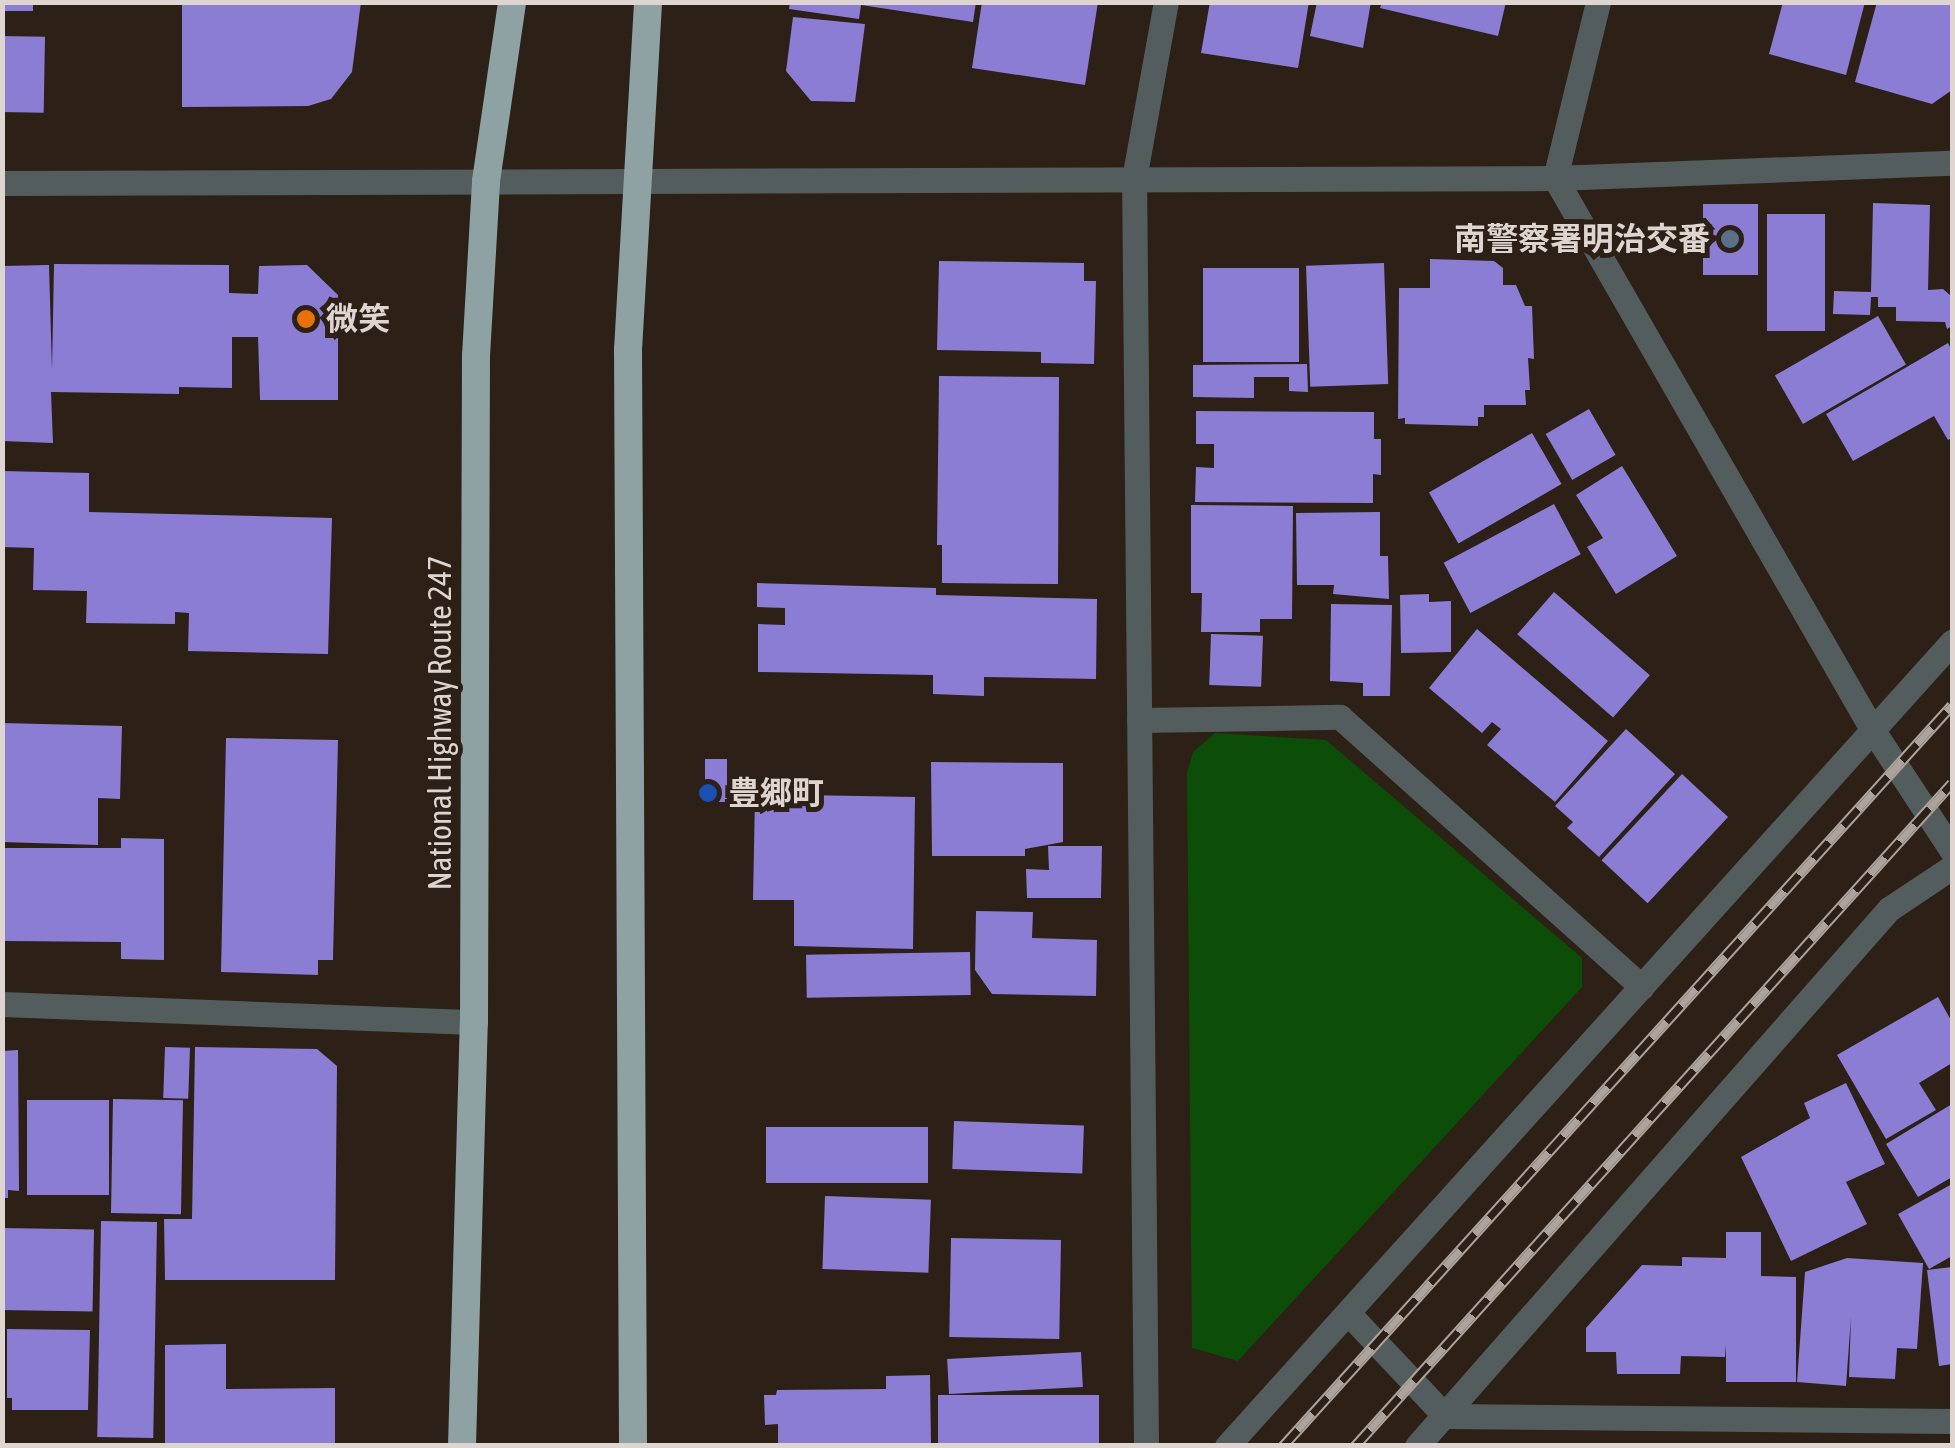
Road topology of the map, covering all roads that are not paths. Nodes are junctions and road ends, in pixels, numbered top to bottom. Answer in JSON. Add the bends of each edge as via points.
{"nodes":[{"id":1,"x":512,"y":2,"type":"edge"},
{"id":2,"x":648,"y":2,"type":"edge"},
{"id":3,"x":1166,"y":2,"type":"edge"},
{"id":4,"x":1598,"y":2,"type":"edge"},
{"id":5,"x":1952,"y":163,"type":"edge"},
{"id":6,"x":1555,"y":178,"type":"junction"},
{"id":7,"x":1134,"y":179,"type":"junction"},
{"id":8,"x":636,"y":180,"type":"junction"},
{"id":9,"x":486,"y":181,"type":"junction"},
{"id":10,"x":2,"y":183,"type":"edge"},
{"id":11,"x":1952,"y":642,"type":"edge"},
{"id":12,"x":1139,"y":720,"type":"junction"},
{"id":13,"x":1872,"y":730,"type":"junction"},
{"id":14,"x":1952,"y":851,"type":"edge"},
{"id":15,"x":1952,"y":867,"type":"edge"},
{"id":16,"x":1642,"y":988,"type":"junction"},
{"id":17,"x":2,"y":1004,"type":"edge"},
{"id":18,"x":474,"y":1022,"type":"junction"},
{"id":19,"x":1349,"y":1314,"type":"junction"},
{"id":20,"x":1446,"y":1416,"type":"junction"},
{"id":21,"x":1952,"y":1421,"type":"edge"},
{"id":22,"x":462,"y":1446,"type":"edge"},
{"id":23,"x":633,"y":1446,"type":"edge"},
{"id":24,"x":1146,"y":1446,"type":"edge"},
{"id":25,"x":1227,"y":1446,"type":"edge"},
{"id":26,"x":1418,"y":1446,"type":"edge"}],
"edges":[{"from":1,"to":9,"type":"highway","name":"National Highway Route 247"},
{"from":2,"to":8,"type":"highway"},
{"from":3,"to":7,"type":"street"},
{"from":4,"to":6,"type":"street"},
{"from":5,"to":6,"type":"street"},
{"from":6,"to":7,"type":"street"},
{"from":6,"to":13,"type":"street"},
{"from":7,"to":8,"type":"street"},
{"from":7,"to":12,"type":"street"},
{"from":8,"to":9,"type":"street"},
{"from":8,"to":23,"type":"highway","via":[[628,350]]},
{"from":9,"to":10,"type":"street"},
{"from":9,"to":18,"type":"highway","name":"National Highway Route 247","via":[[476,356]]},
{"from":11,"to":13,"type":"street"},
{"from":12,"to":16,"type":"street","via":[[1340,717]]},
{"from":12,"to":24,"type":"street"},
{"from":13,"to":14,"type":"street"},
{"from":13,"to":16,"type":"street"},
{"from":15,"to":20,"type":"street","via":[[1888,909]]},
{"from":16,"to":19,"type":"street"},
{"from":17,"to":18,"type":"street"},
{"from":18,"to":22,"type":"highway","name":"National Highway Route 247"},
{"from":19,"to":20,"type":"street"},
{"from":19,"to":25,"type":"street"},
{"from":20,"to":21,"type":"street"},
{"from":20,"to":26,"type":"street"}]}
